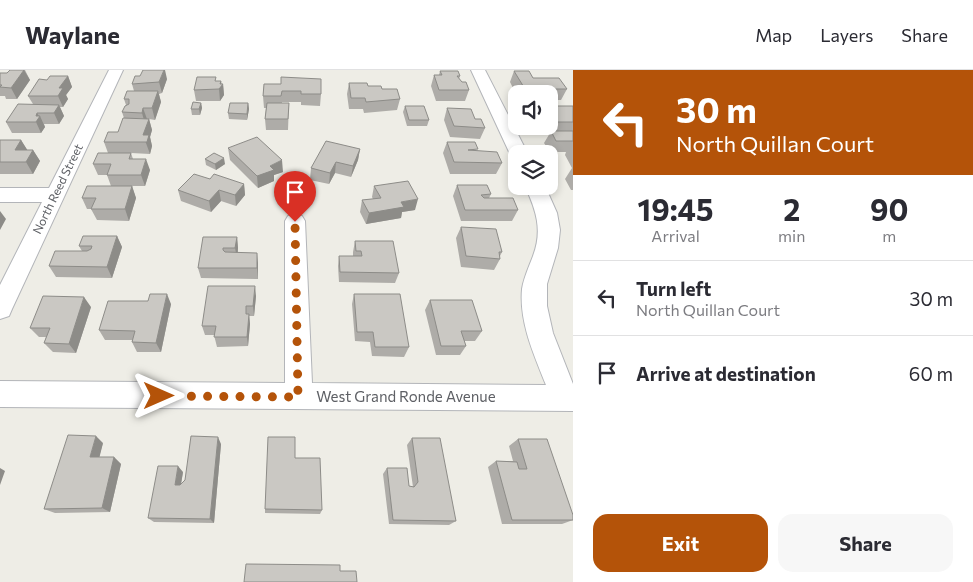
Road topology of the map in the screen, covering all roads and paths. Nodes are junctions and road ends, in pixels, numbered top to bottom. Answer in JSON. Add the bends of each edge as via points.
{"nodes":[{"id":1,"x":116,"y":70,"type":"edge"},
{"id":2,"x":478,"y":70,"type":"edge"},
{"id":3,"x":515,"y":145,"type":"edge"},
{"id":4,"x":0,"y":195,"type":"edge"},
{"id":5,"x":55,"y":195,"type":"junction"},
{"id":6,"x":539,"y":195,"type":"edge"},
{"id":7,"x":295,"y":222,"type":"dead end"},
{"id":8,"x":0,"y":309,"type":"edge"},
{"id":9,"x":0,"y":394,"type":"edge"},
{"id":10,"x":298,"y":397,"type":"junction"},
{"id":11,"x":569,"y":398,"type":"edge"}],
"edges":[{"from":1,"to":5,"type":"street","name":"North Reed Street"},
{"from":2,"to":3,"type":"street"},
{"from":4,"to":5,"type":"street"},
{"from":5,"to":8,"type":"street","name":"North Reed Street"},
{"from":6,"to":11,"type":"street","via":[[551,232],[534,289],[535,313],[542,338]]},
{"from":7,"to":10,"type":"street"},
{"from":9,"to":10,"type":"street","name":"West Grand Ronde Avenue"},
{"from":10,"to":11,"type":"street","name":"West Grand Ronde Avenue"}]}
